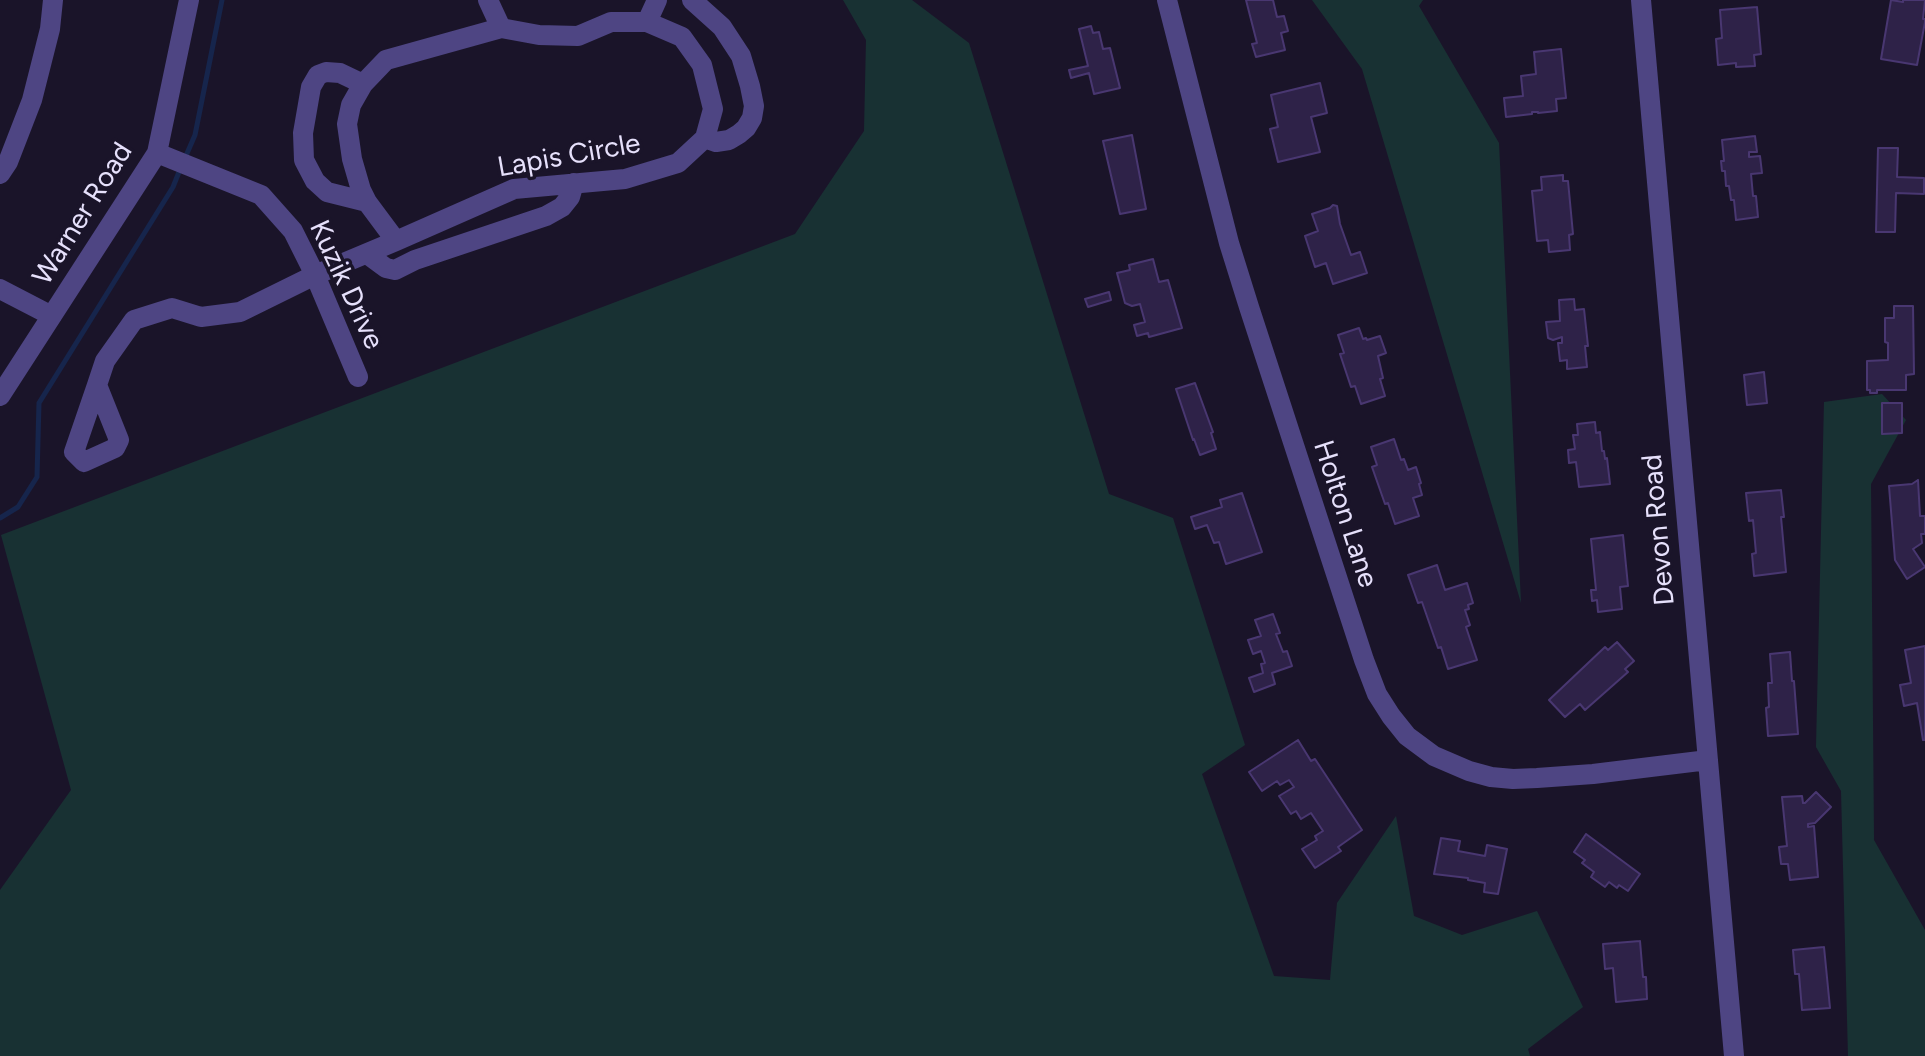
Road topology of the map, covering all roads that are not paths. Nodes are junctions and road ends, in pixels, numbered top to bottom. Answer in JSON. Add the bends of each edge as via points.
{"nodes":[{"id":1,"x":53,"y":0,"type":"edge"},
{"id":2,"x":189,"y":0,"type":"edge"},
{"id":3,"x":488,"y":0,"type":"edge"},
{"id":4,"x":657,"y":0,"type":"edge"},
{"id":5,"x":692,"y":0,"type":"edge"},
{"id":6,"x":1167,"y":0,"type":"edge"},
{"id":7,"x":1641,"y":0,"type":"edge"},
{"id":8,"x":647,"y":22,"type":"junction"},
{"id":9,"x":501,"y":28,"type":"junction"},
{"id":10,"x":363,"y":84,"type":"junction"},
{"id":11,"x":705,"y":138,"type":"junction"},
{"id":12,"x":157,"y":153,"type":"junction"},
{"id":13,"x":0,"y":174,"type":"edge"},
{"id":14,"x":574,"y":183,"type":"junction"},
{"id":15,"x":367,"y":202,"type":"junction"},
{"id":16,"x":396,"y":241,"type":"junction"},
{"id":17,"x":367,"y":254,"type":"junction"},
{"id":18,"x":315,"y":275,"type":"junction"},
{"id":19,"x":0,"y":289,"type":"edge"},
{"id":20,"x":52,"y":316,"type":"junction"},
{"id":21,"x":358,"y":377,"type":"dead end"},
{"id":22,"x":97,"y":385,"type":"dead end"},
{"id":23,"x":0,"y":396,"type":"edge"},
{"id":24,"x":1708,"y":760,"type":"junction"},
{"id":25,"x":1734,"y":1056,"type":"edge"}],
"edges":[{"from":1,"to":13,"type":"street","via":[[32,100]]},
{"from":2,"to":12,"type":"street","name":"Warner Road"},
{"from":3,"to":9,"type":"street"},
{"from":4,"to":8,"type":"street"},
{"from":5,"to":11,"type":"street","via":[[722,27],[741,56],[754,106],[739,134],[716,142]]},
{"from":6,"to":24,"type":"street","name":"Holton Lane","via":[[1249,307],[1364,660],[1391,716],[1434,756],[1491,777],[1593,774]]},
{"from":7,"to":24,"type":"street","name":"Devon Road"},
{"from":8,"to":9,"type":"street","via":[[611,22],[578,36]]},
{"from":8,"to":11,"type":"street","via":[[682,37],[702,65],[713,109]]},
{"from":9,"to":10,"type":"street","via":[[386,60]]},
{"from":10,"to":15,"type":"street","via":[[347,124]]},
{"from":10,"to":15,"type":"street","via":[[340,73],[318,75],[303,133],[304,160],[315,181],[327,192]]},
{"from":11,"to":14,"type":"street","name":"Lapis Circle","via":[[678,163],[625,179]]},
{"from":12,"to":18,"type":"street","name":"Kuzik Drive","via":[[261,195],[293,231]]},
{"from":12,"to":20,"type":"street","name":"Warner Road"},
{"from":14,"to":16,"type":"street","name":"Lapis Circle","via":[[514,189]]},
{"from":14,"to":17,"type":"street","via":[[562,207],[546,216],[395,270]]},
{"from":15,"to":16,"type":"street"},
{"from":16,"to":17,"type":"street","name":"Lapis Circle"},
{"from":17,"to":18,"type":"street","name":"Lapis Circle"},
{"from":18,"to":21,"type":"street","name":"Kuzik Drive"},
{"from":18,"to":22,"type":"street","name":"Lapis Circle","via":[[240,312],[201,317],[172,308],[134,320],[105,361]]},
{"from":19,"to":20,"type":"street"},
{"from":20,"to":23,"type":"street","name":"Warner Road"},
{"from":24,"to":25,"type":"street","name":"Devon Road"}]}
